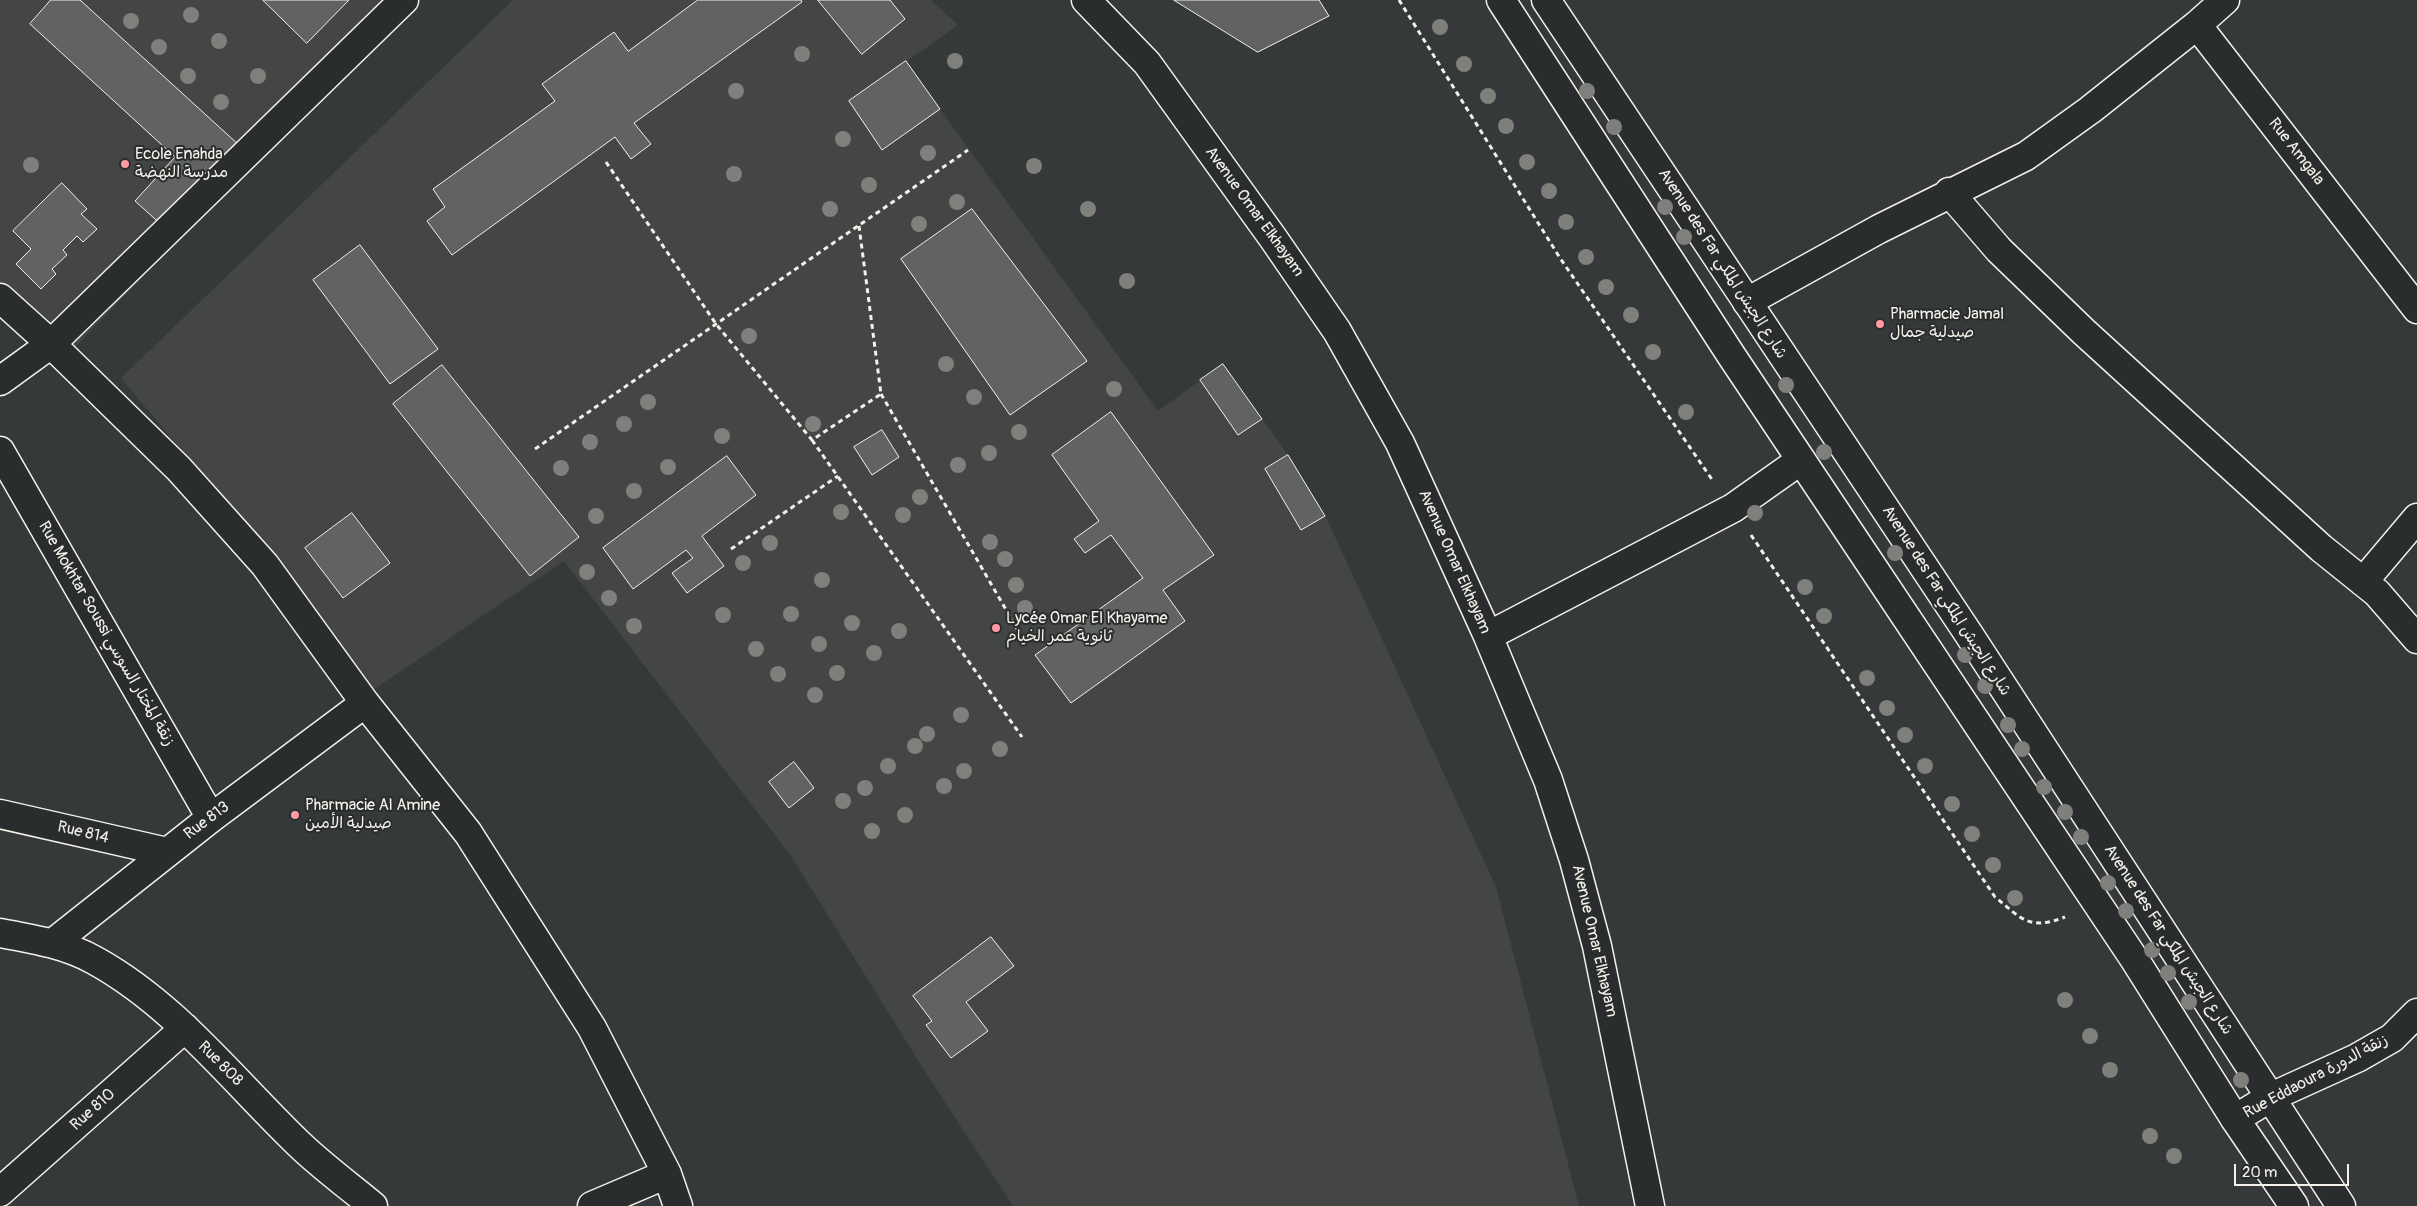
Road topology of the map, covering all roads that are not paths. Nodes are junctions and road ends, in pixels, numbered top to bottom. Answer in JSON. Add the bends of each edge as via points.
{"nodes":[{"id":1,"x":404,"y":0,"type":"edge"},
{"id":2,"x":1086,"y":0,"type":"edge"},
{"id":3,"x":1501,"y":0,"type":"edge"},
{"id":4,"x":1546,"y":0,"type":"edge"},
{"id":5,"x":2225,"y":0,"type":"edge"},
{"id":6,"x":2197,"y":25,"type":"junction"},
{"id":7,"x":1949,"y":192,"type":"junction"},
{"id":8,"x":0,"y":298,"type":"edge"},
{"id":9,"x":1747,"y":302,"type":"junction"},
{"id":10,"x":2417,"y":309,"type":"edge"},
{"id":11,"x":51,"y":344,"type":"junction"},
{"id":12,"x":0,"y":381,"type":"edge"},
{"id":13,"x":0,"y":451,"type":"edge"},
{"id":14,"x":1801,"y":460,"type":"junction"},
{"id":15,"x":2417,"y":518,"type":"edge"},
{"id":16,"x":2363,"y":582,"type":"junction"},
{"id":17,"x":1488,"y":636,"type":"junction"},
{"id":18,"x":2417,"y":639,"type":"edge"},
{"id":19,"x":365,"y":703,"type":"junction"},
{"id":20,"x":0,"y":814,"type":"edge"},
{"id":21,"x":211,"y":818,"type":"junction"},
{"id":22,"x":167,"y":852,"type":"junction"},
{"id":23,"x":0,"y":933,"type":"edge"},
{"id":24,"x":53,"y":942,"type":"junction"},
{"id":25,"x":2417,"y":1013,"type":"edge"},
{"id":26,"x":185,"y":1028,"type":"junction"},
{"id":27,"x":2271,"y":1097,"type":"junction"},
{"id":28,"x":2235,"y":1119,"type":"junction"},
{"id":29,"x":667,"y":1174,"type":"junction"},
{"id":30,"x":0,"y":1192,"type":"edge"},
{"id":31,"x":373,"y":1206,"type":"edge"},
{"id":32,"x":592,"y":1206,"type":"edge"},
{"id":33,"x":678,"y":1206,"type":"edge"},
{"id":34,"x":1650,"y":1206,"type":"edge"},
{"id":35,"x":2294,"y":1206,"type":"edge"},
{"id":36,"x":2341,"y":1206,"type":"edge"}],
"edges":[{"from":1,"to":11,"type":"street"},
{"from":2,"to":17,"type":"street","name":"Avenue Omar Elkhayam","via":[[1147,63],[1338,331],[1400,443]]},
{"from":3,"to":14,"type":"street"},
{"from":4,"to":9,"type":"street","name":"Avenue des Far شارع الجيش الملكي"},
{"from":5,"to":6,"type":"street"},
{"from":6,"to":7,"type":"street","via":[[2026,156]]},
{"from":6,"to":10,"type":"street","name":"Rue Amgala"},
{"from":7,"to":9,"type":"street"},
{"from":7,"to":16,"type":"street","via":[[1999,250],[2084,332],[2226,463]]},
{"from":8,"to":11,"type":"street"},
{"from":9,"to":27,"type":"street","name":"Avenue des Far شارع الجيش الملكي"},
{"from":11,"to":12,"type":"street"},
{"from":11,"to":19,"type":"street","via":[[179,469],[265,566]]},
{"from":13,"to":21,"type":"street","name":"Rue Mokhtar Soussi زنقة المختار السوسي"},
{"from":14,"to":17,"type":"street","via":[[1732,508]]},
{"from":14,"to":28,"type":"street","via":[[2136,960]]},
{"from":15,"to":16,"type":"street"},
{"from":16,"to":18,"type":"street","via":[[2377,593]]},
{"from":17,"to":34,"type":"street","name":"Avenue Omar Elkhayam","via":[[1548,780],[1574,860],[1597,946]]},
{"from":19,"to":21,"type":"street","name":"Rue 813"},
{"from":19,"to":29,"type":"street","via":[[468,833],[592,1028]]},
{"from":20,"to":22,"type":"street","name":"Rue 814"},
{"from":21,"to":22,"type":"street","name":"Rue 813"},
{"from":22,"to":24,"type":"street","name":"Rue 813"},
{"from":23,"to":24,"type":"street","name":"Rue 808"},
{"from":24,"to":26,"type":"street","name":"Rue 808","via":[[94,960],[131,984]]},
{"from":25,"to":27,"type":"street","name":"Rue Eddaoura زنقة الدورة","via":[[2392,1038]]},
{"from":26,"to":30,"type":"street","name":"Rue 810"},
{"from":26,"to":31,"type":"street","name":"Rue 808","via":[[301,1146]]},
{"from":27,"to":28,"type":"street","name":"Rue Eddaoura زنقة الدورة"},
{"from":27,"to":36,"type":"street","name":"Avenue des Far شارع الجيش الملكي"},
{"from":28,"to":35,"type":"street"},
{"from":29,"to":32,"type":"street"},
{"from":29,"to":33,"type":"street"}]}
